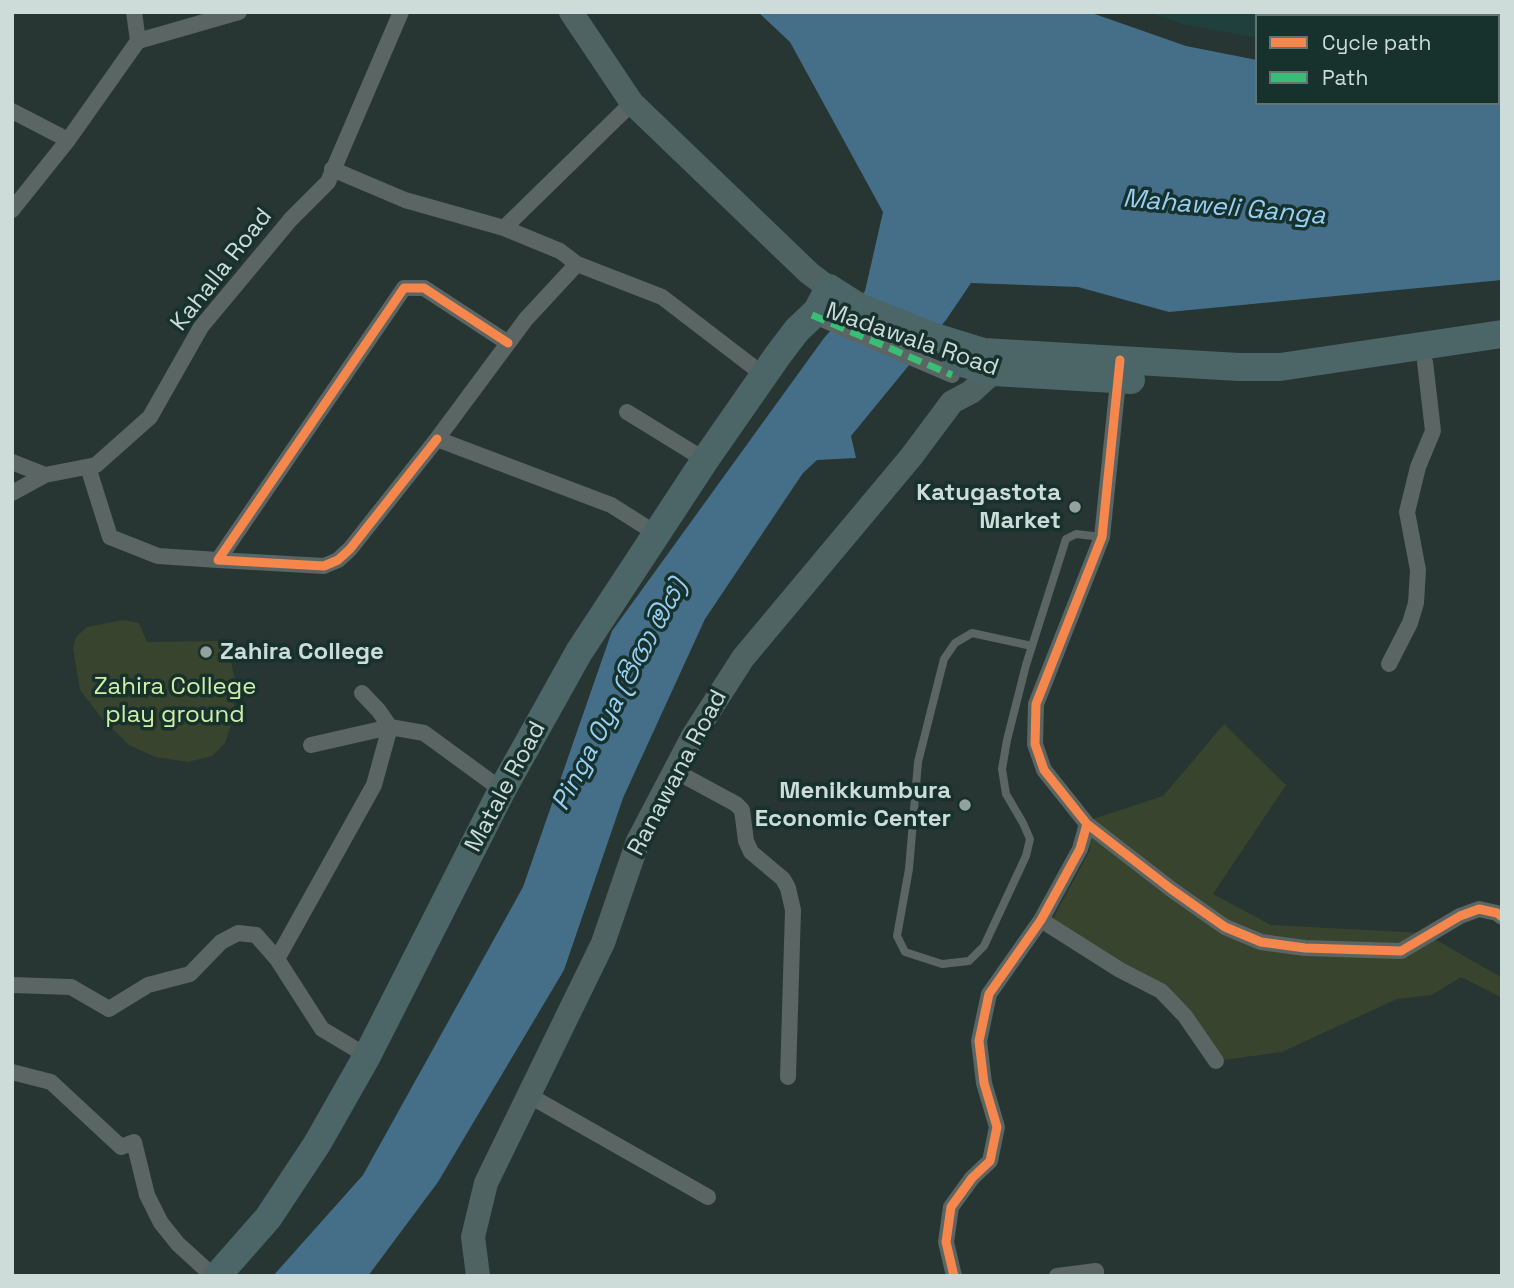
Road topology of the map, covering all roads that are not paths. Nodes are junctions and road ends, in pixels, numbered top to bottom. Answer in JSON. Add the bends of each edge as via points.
{"nodes":[{"id":1,"x":134,"y":12,"type":"edge"},
{"id":2,"x":239,"y":12,"type":"edge"},
{"id":3,"x":401,"y":12,"type":"edge"},
{"id":4,"x":571,"y":12,"type":"edge"},
{"id":5,"x":138,"y":41,"type":"junction"},
{"id":6,"x":632,"y":103,"type":"junction"},
{"id":7,"x":12,"y":111,"type":"edge"},
{"id":8,"x":68,"y":140,"type":"junction"},
{"id":9,"x":332,"y":169,"type":"junction"},
{"id":10,"x":12,"y":210,"type":"edge"},
{"id":11,"x":504,"y":228,"type":"junction"},
{"id":12,"x":577,"y":264,"type":"junction"},
{"id":13,"x":822,"y":304,"type":"junction"},
{"id":14,"x":1502,"y":334,"type":"edge"},
{"id":15,"x":508,"y":343,"type":"junction"},
{"id":16,"x":1502,"y":352,"type":"edge"},
{"id":17,"x":937,"y":353,"type":"junction"},
{"id":18,"x":988,"y":362,"type":"junction"},
{"id":19,"x":1425,"y":362,"type":"junction"},
{"id":20,"x":1119,"y":369,"type":"junction"},
{"id":21,"x":765,"y":376,"type":"junction"},
{"id":22,"x":952,"y":402,"type":"junction"},
{"id":23,"x":627,"y":412,"type":"dead end"},
{"id":24,"x":437,"y":439,"type":"junction"},
{"id":25,"x":705,"y":460,"type":"junction"},
{"id":26,"x":12,"y":462,"type":"edge"},
{"id":27,"x":88,"y":467,"type":"junction"},
{"id":28,"x":45,"y":475,"type":"junction"},
{"id":29,"x":12,"y":493,"type":"edge"},
{"id":30,"x":657,"y":534,"type":"junction"},
{"id":31,"x":1102,"y":537,"type":"junction"},
{"id":32,"x":219,"y":560,"type":"junction"},
{"id":33,"x":1032,"y":646,"type":"junction"},
{"id":34,"x":1389,"y":664,"type":"dead end"},
{"id":35,"x":362,"y":693,"type":"dead end"},
{"id":36,"x":390,"y":727,"type":"junction"},
{"id":37,"x":311,"y":745,"type":"dead end"},
{"id":38,"x":675,"y":771,"type":"junction"},
{"id":39,"x":502,"y":790,"type":"junction"},
{"id":40,"x":1087,"y":824,"type":"junction"},
{"id":41,"x":1502,"y":917,"type":"edge"},
{"id":42,"x":1041,"y":920,"type":"junction"},
{"id":43,"x":277,"y":959,"type":"junction"},
{"id":44,"x":12,"y":985,"type":"edge"},
{"id":45,"x":368,"y":1056,"type":"junction"},
{"id":46,"x":1216,"y":1060,"type":"dead end"},
{"id":47,"x":12,"y":1072,"type":"edge"},
{"id":48,"x":788,"y":1077,"type":"dead end"},
{"id":49,"x":530,"y":1096,"type":"junction"},
{"id":50,"x":708,"y":1197,"type":"dead end"},
{"id":51,"x":215,"y":1276,"type":"edge"},
{"id":52,"x":478,"y":1276,"type":"edge"},
{"id":53,"x":954,"y":1276,"type":"edge"},
{"id":54,"x":1057,"y":1276,"type":"edge"},
{"id":55,"x":1096,"y":1276,"type":"edge"}],
"edges":[{"from":1,"to":5,"type":"street"},
{"from":2,"to":5,"type":"street"},
{"from":3,"to":9,"type":"street","name":"Kahalla Road"},
{"from":4,"to":6,"type":"main road","name":"Madawala Road"},
{"from":5,"to":8,"type":"street"},
{"from":6,"to":11,"type":"street"},
{"from":6,"to":13,"type":"main road","name":"Madawala Road"},
{"from":7,"to":8,"type":"street"},
{"from":8,"to":10,"type":"street"},
{"from":9,"to":11,"type":"street","via":[[405,200]]},
{"from":9,"to":27,"type":"street","name":"Kahalla Road","via":[[327,181],[201,327],[150,417]]},
{"from":11,"to":12,"type":"street","via":[[560,251]]},
{"from":12,"to":15,"type":"street"},
{"from":12,"to":21,"type":"street","via":[[662,297]]},
{"from":13,"to":17,"type":"highway","name":"Madawala Road"},
{"from":13,"to":21,"type":"highway","name":"Matale Road"},
{"from":14,"to":20,"type":"highway","name":"Madawala Road","via":[[1280,367]]},
{"from":15,"to":24,"type":"street"},
{"from":15,"to":32,"type":"street","via":[[424,288],[404,288]]},
{"from":16,"to":19,"type":"highway","name":"Madawala Road"},
{"from":17,"to":18,"type":"highway","name":"Madawala Road"},
{"from":17,"to":22,"type":"main road"},
{"from":18,"to":20,"type":"highway","name":"Madawala Road"},
{"from":18,"to":22,"type":"main road","name":"Ranawana Road","via":[[971,392]]},
{"from":19,"to":20,"type":"highway","name":"Madawala Road","via":[[1272,384]]},
{"from":19,"to":34,"type":"street","via":[[1433,431],[1418,467],[1408,512],[1418,570],[1416,603]]},
{"from":20,"to":31,"type":"street"},
{"from":21,"to":25,"type":"highway","name":"Matale Road"},
{"from":22,"to":38,"type":"main road","name":"Ranawana Road","via":[[743,657]]},
{"from":23,"to":25,"type":"street"},
{"from":24,"to":30,"type":"street","via":[[611,505]]},
{"from":24,"to":32,"type":"street","via":[[338,560],[324,566]]},
{"from":25,"to":30,"type":"highway","name":"Matale Road"},
{"from":26,"to":28,"type":"street"},
{"from":27,"to":28,"type":"street","name":"Kahalla Road"},
{"from":27,"to":32,"type":"street","via":[[110,537],[158,556]]},
{"from":28,"to":29,"type":"street"},
{"from":30,"to":39,"type":"highway","name":"Matale Road","via":[[579,652]]},
{"from":31,"to":33,"type":"lane","via":[[1076,534],[1066,539]]},
{"from":31,"to":40,"type":"street","via":[[1035,704],[1035,744],[1044,770]]},
{"from":33,"to":33,"type":"lane","via":[[1002,769],[1006,794],[1030,839],[1026,856],[984,946],[969,961],[942,964],[905,952],[897,936],[909,869],[918,761],[944,659],[955,643],[972,633]]},
{"from":35,"to":36,"type":"street"},
{"from":36,"to":37,"type":"street"},
{"from":36,"to":39,"type":"street","via":[[424,733]]},
{"from":36,"to":43,"type":"street","via":[[374,785]]},
{"from":38,"to":48,"type":"street","via":[[737,804],[751,852],[788,888],[793,910]]},
{"from":38,"to":49,"type":"main road","name":"Ranawana Road","via":[[638,841],[603,943]]},
{"from":39,"to":45,"type":"highway","name":"Matale Road"},
{"from":40,"to":41,"type":"street","via":[[1225,927],[1261,942],[1401,951],[1479,909]]},
{"from":40,"to":42,"type":"street","via":[[1080,849]]},
{"from":42,"to":46,"type":"street","via":[[1161,991]]},
{"from":42,"to":53,"type":"street","via":[[989,994],[979,1041],[984,1083],[998,1127],[990,1161],[951,1207],[946,1242]]},
{"from":43,"to":44,"type":"street","via":[[256,935],[238,933],[221,942],[190,974],[148,985],[109,1009],[71,987]]},
{"from":43,"to":45,"type":"street","via":[[322,1029]]},
{"from":45,"to":51,"type":"highway","name":"Matale Road","via":[[268,1218]]},
{"from":47,"to":51,"type":"street","via":[[51,1082],[121,1147],[134,1142],[147,1195],[162,1223],[178,1244]]},
{"from":49,"to":50,"type":"street"},
{"from":49,"to":52,"type":"main road","name":"Ranawana Road","via":[[486,1183],[473,1237]]},
{"from":54,"to":55,"type":"street","via":[[1096,1271]]}]}
